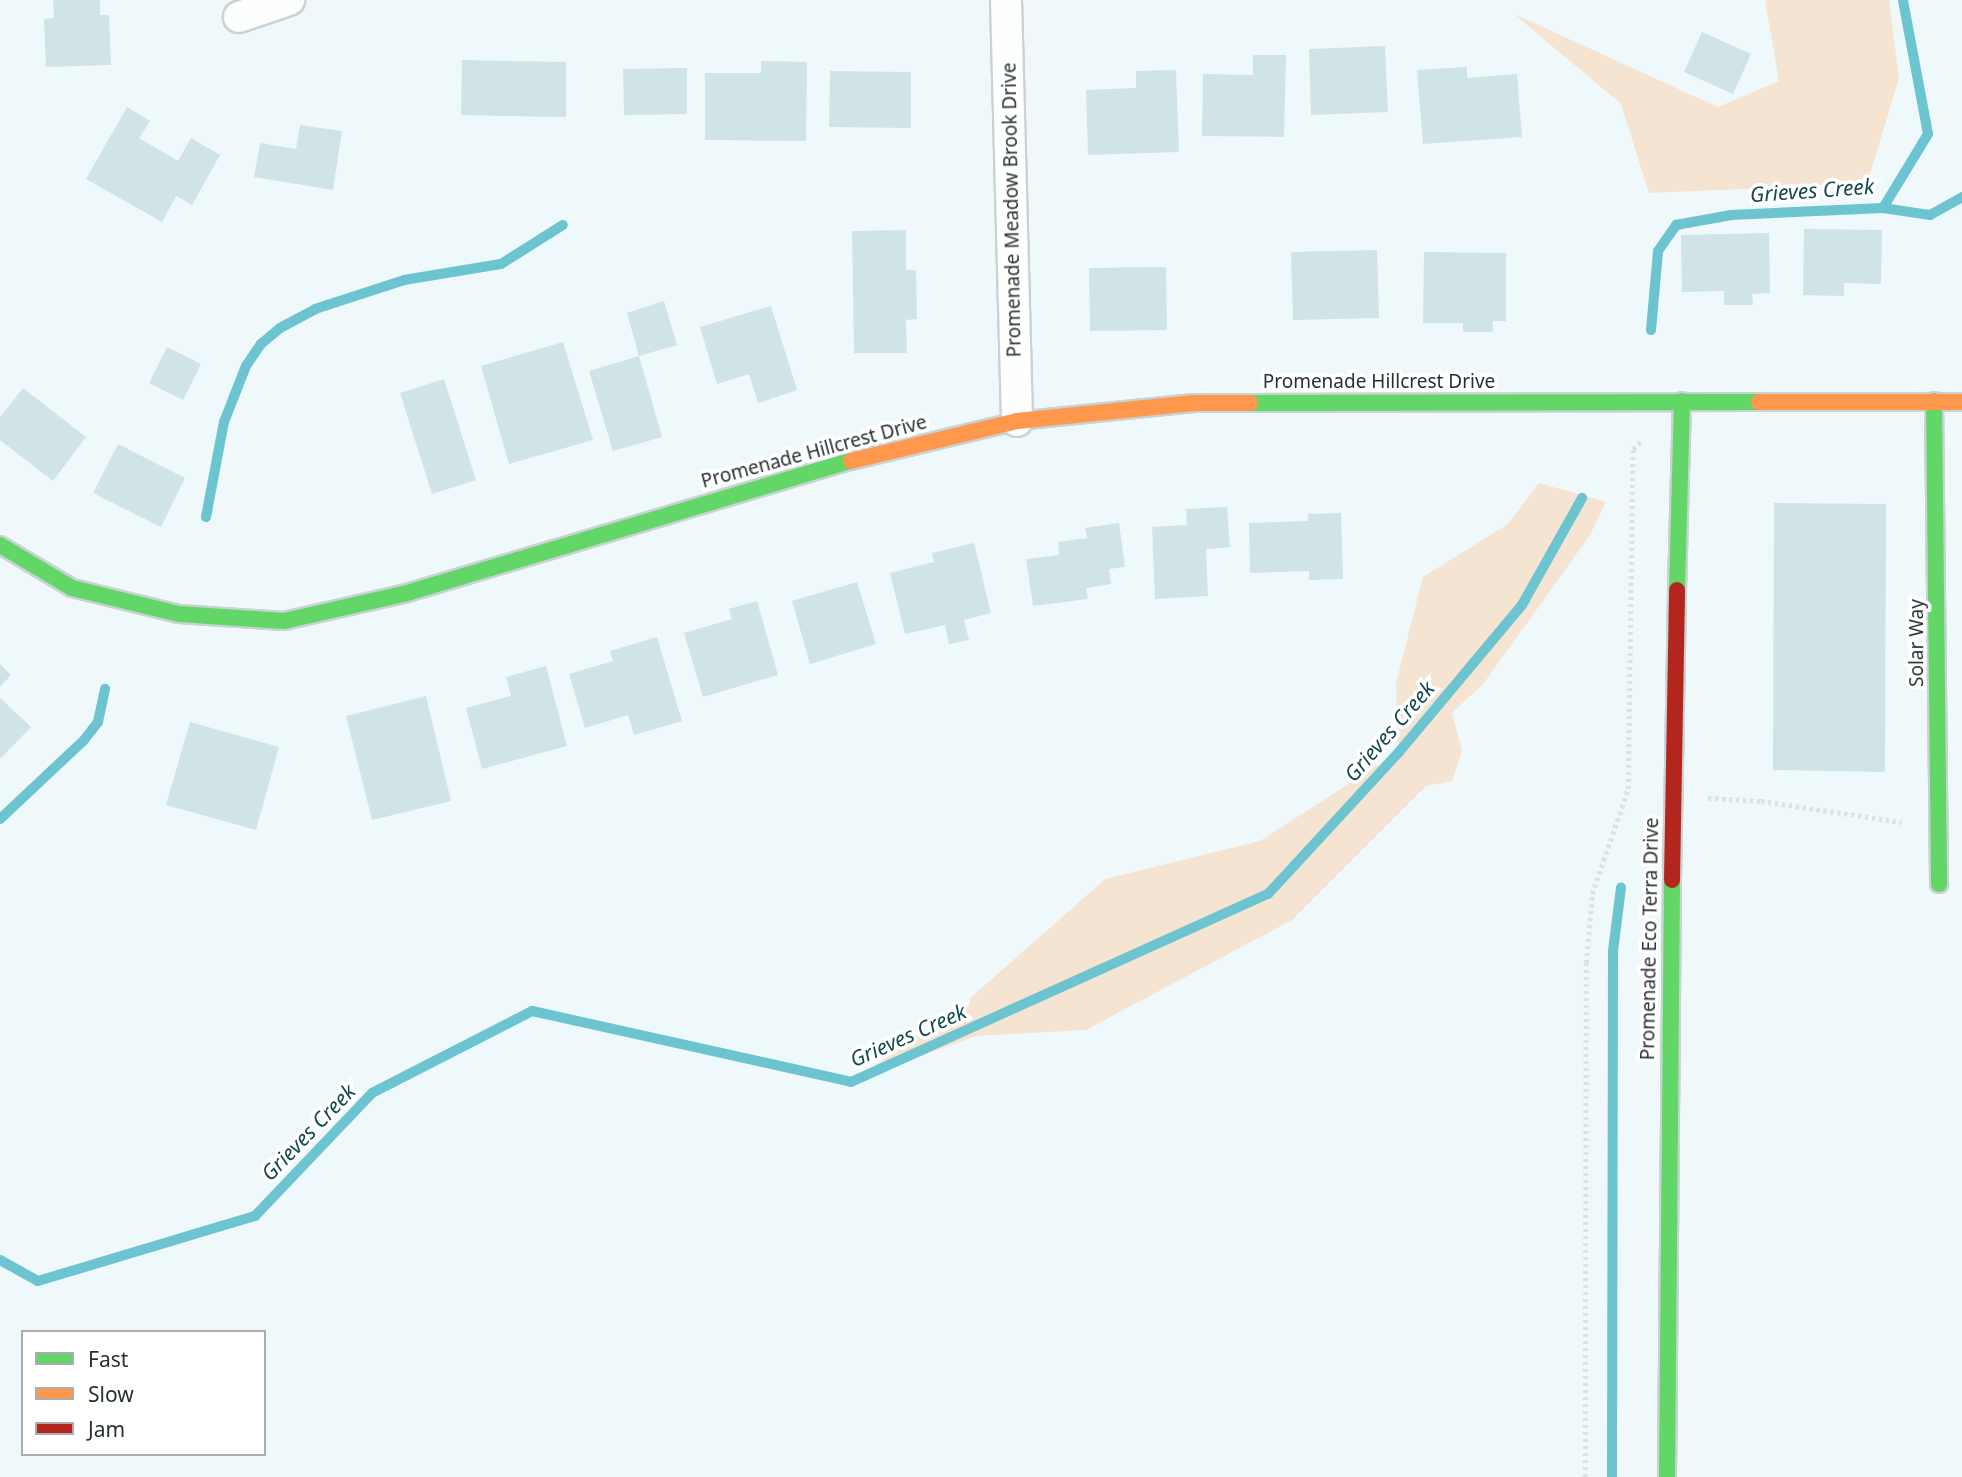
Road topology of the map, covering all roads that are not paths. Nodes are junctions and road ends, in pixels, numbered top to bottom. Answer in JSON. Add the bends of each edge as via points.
{"nodes":[{"id":1,"x":289,"y":0,"type":"edge"},
{"id":2,"x":1006,"y":0,"type":"edge"},
{"id":3,"x":239,"y":17,"type":"dead end"},
{"id":4,"x":1682,"y":401,"type":"junction"},
{"id":5,"x":1934,"y":401,"type":"junction"},
{"id":6,"x":1962,"y":402,"type":"edge"},
{"id":7,"x":1017,"y":421,"type":"junction"},
{"id":8,"x":0,"y":545,"type":"edge"},
{"id":9,"x":1939,"y":884,"type":"dead end"},
{"id":10,"x":1667,"y":1477,"type":"edge"}],
"edges":[{"from":1,"to":3,"type":"street"},
{"from":2,"to":7,"type":"street","name":"Promenade Meadow Brook Drive"},
{"from":4,"to":5,"type":"street","name":"Promenade Hillcrest Drive"},
{"from":4,"to":7,"type":"street","name":"Promenade Hillcrest Drive","via":[[1194,403]]},
{"from":4,"to":10,"type":"street","name":"Promenade Eco Terra Drive","via":[[1672,796]]},
{"from":5,"to":6,"type":"street","name":"Promenade Hillcrest Drive"},
{"from":5,"to":9,"type":"street","name":"Solar Way"},
{"from":7,"to":8,"type":"street","name":"Promenade Hillcrest Drive","via":[[884,451],[407,593],[284,621],[179,614],[72,588]]}]}
